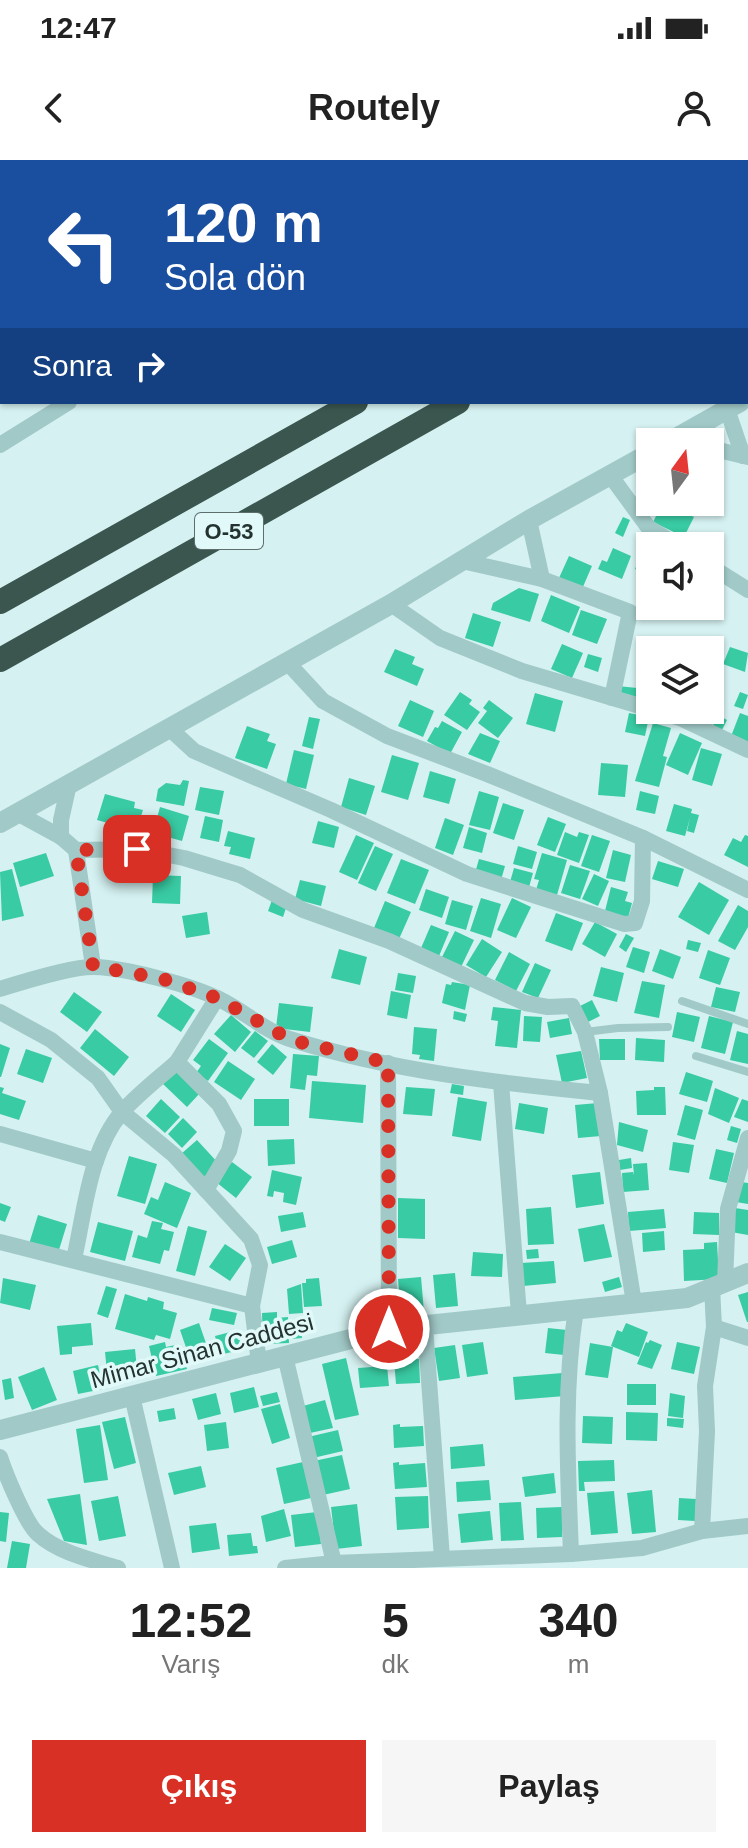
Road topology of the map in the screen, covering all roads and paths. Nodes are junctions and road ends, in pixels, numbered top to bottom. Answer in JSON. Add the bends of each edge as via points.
{"nodes":[{"id":1,"x":66,"y":404,"type":"edge"},
{"id":2,"x":352,"y":404,"type":"edge"},
{"id":3,"x":454,"y":404,"type":"edge"},
{"id":4,"x":733,"y":406,"type":"edge"},
{"id":5,"x":696,"y":428,"type":"edge"},
{"id":6,"x":0,"y":445,"type":"edge"},
{"id":7,"x":724,"y":451,"type":"edge"},
{"id":8,"x":746,"y":456,"type":"edge"},
{"id":9,"x":636,"y":461,"type":"edge"},
{"id":10,"x":610,"y":475,"type":"junction"},
{"id":11,"x":529,"y":520,"type":"junction"},
{"id":12,"x":656,"y":532,"type":"edge"},
{"id":13,"x":462,"y":561,"type":"junction"},
{"id":14,"x":724,"y":575,"type":"edge"},
{"id":15,"x":542,"y":579,"type":"junction"},
{"id":16,"x":748,"y":590,"type":"edge"},
{"id":17,"x":0,"y":602,"type":"edge"},
{"id":18,"x":391,"y":604,"type":"junction"},
{"id":19,"x":0,"y":660,"type":"edge"},
{"id":20,"x":287,"y":662,"type":"junction"},
{"id":21,"x":612,"y":698,"type":"junction"},
{"id":22,"x":636,"y":705,"type":"edge"},
{"id":23,"x":693,"y":724,"type":"edge"},
{"id":24,"x":169,"y":728,"type":"junction"},
{"id":25,"x":748,"y":750,"type":"edge"},
{"id":26,"x":69,"y":784,"type":"junction"},
{"id":27,"x":9,"y":818,"type":"edge"},
{"id":28,"x":61,"y":837,"type":"junction"},
{"id":29,"x":643,"y":838,"type":"junction"},
{"id":30,"x":76,"y":850,"type":"junction"},
{"id":31,"x":748,"y":890,"type":"edge"},
{"id":32,"x":93,"y":966,"type":"junction"},
{"id":33,"x":0,"y":989,"type":"edge"},
{"id":34,"x":217,"y":998,"type":"junction"},
{"id":35,"x":682,"y":1001,"type":"dead end"},
{"id":36,"x":0,"y":1012,"type":"edge"},
{"id":37,"x":748,"y":1024,"type":"edge"},
{"id":38,"x":668,"y":1027,"type":"dead end"},
{"id":39,"x":585,"y":1032,"type":"junction"},
{"id":40,"x":696,"y":1056,"type":"dead end"},
{"id":41,"x":177,"y":1062,"type":"junction"},
{"id":42,"x":388,"y":1063,"type":"junction"},
{"id":43,"x":748,"y":1072,"type":"edge"},
{"id":44,"x":501,"y":1083,"type":"junction"},
{"id":45,"x":600,"y":1093,"type":"junction"},
{"id":46,"x":122,"y":1112,"type":"junction"},
{"id":47,"x":0,"y":1134,"type":"edge"},
{"id":48,"x":748,"y":1138,"type":"edge"},
{"id":49,"x":96,"y":1161,"type":"junction"},
{"id":50,"x":206,"y":1190,"type":"junction"},
{"id":51,"x":0,"y":1242,"type":"edge"},
{"id":52,"x":74,"y":1259,"type":"junction"},
{"id":53,"x":748,"y":1273,"type":"edge"},
{"id":54,"x":718,"y":1284,"type":"junction"},
{"id":55,"x":634,"y":1303,"type":"junction"},
{"id":56,"x":252,"y":1306,"type":"junction"},
{"id":57,"x":576,"y":1309,"type":"junction"},
{"id":58,"x":519,"y":1314,"type":"junction"},
{"id":59,"x":425,"y":1326,"type":"junction"},
{"id":60,"x":714,"y":1327,"type":"junction"},
{"id":61,"x":389,"y":1329,"type":"junction"},
{"id":62,"x":747,"y":1339,"type":"edge"},
{"id":63,"x":285,"y":1356,"type":"junction"},
{"id":64,"x":259,"y":1363,"type":"junction"},
{"id":65,"x":132,"y":1396,"type":"junction"},
{"id":66,"x":0,"y":1430,"type":"edge"},
{"id":67,"x":0,"y":1457,"type":"edge"},
{"id":68,"x":748,"y":1526,"type":"edge"},
{"id":69,"x":702,"y":1531,"type":"junction"},
{"id":70,"x":571,"y":1554,"type":"junction"},
{"id":71,"x":442,"y":1558,"type":"junction"},
{"id":72,"x":334,"y":1563,"type":"junction"},
{"id":73,"x":118,"y":1568,"type":"edge"},
{"id":74,"x":172,"y":1568,"type":"edge"},
{"id":75,"x":285,"y":1568,"type":"edge"}],
"edges":[{"from":1,"to":6,"type":"street"},
{"from":2,"to":17,"type":"highway","number":"O-53"},
{"from":3,"to":19,"type":"highway","number":"O-53"},
{"from":4,"to":5,"type":"street"},
{"from":4,"to":8,"type":"street"},
{"from":7,"to":8,"type":"street"},
{"from":9,"to":10,"type":"street"},
{"from":10,"to":11,"type":"street"},
{"from":10,"to":12,"type":"street"},
{"from":11,"to":13,"type":"street"},
{"from":11,"to":15,"type":"street"},
{"from":13,"to":15,"type":"street"},
{"from":13,"to":18,"type":"street"},
{"from":14,"to":16,"type":"street"},
{"from":15,"to":21,"type":"street","via":[[630,612]]},
{"from":18,"to":20,"type":"street"},
{"from":18,"to":21,"type":"street","via":[[440,638],[522,671]]},
{"from":20,"to":24,"type":"street"},
{"from":20,"to":29,"type":"street","via":[[323,701],[387,736]]},
{"from":21,"to":22,"type":"street"},
{"from":23,"to":25,"type":"street"},
{"from":24,"to":26,"type":"street"},
{"from":24,"to":29,"type":"street","via":[[194,751],[467,874],[624,924],[635,923],[642,901]]},
{"from":26,"to":27,"type":"street"},
{"from":26,"to":28,"type":"street"},
{"from":27,"to":28,"type":"street"},
{"from":28,"to":30,"type":"street"},
{"from":29,"to":31,"type":"street"},
{"from":30,"to":32,"type":"street"},
{"from":30,"to":39,"type":"street","via":[[137,849],[240,875],[303,910],[389,941],[525,1003],[572,1006]]},
{"from":32,"to":33,"type":"street"},
{"from":32,"to":34,"type":"street","via":[[163,979]]},
{"from":34,"to":41,"type":"street"},
{"from":34,"to":42,"type":"street","via":[[291,1040]]},
{"from":35,"to":37,"type":"lane"},
{"from":36,"to":46,"type":"street","via":[[51,1040],[98,1078]]},
{"from":38,"to":39,"type":"lane"},
{"from":39,"to":45,"type":"street"},
{"from":40,"to":43,"type":"lane"},
{"from":41,"to":46,"type":"street"},
{"from":41,"to":50,"type":"street","via":[[219,1104],[234,1131],[229,1151]]},
{"from":42,"to":44,"type":"street"},
{"from":42,"to":61,"type":"street"},
{"from":44,"to":45,"type":"street"},
{"from":44,"to":58,"type":"street"},
{"from":45,"to":55,"type":"street"},
{"from":46,"to":49,"type":"street"},
{"from":46,"to":50,"type":"street"},
{"from":47,"to":49,"type":"street"},
{"from":48,"to":54,"type":"street","via":[[728,1209]]},
{"from":49,"to":52,"type":"street"},
{"from":50,"to":56,"type":"street","via":[[251,1239],[260,1265]]},
{"from":51,"to":52,"type":"street"},
{"from":52,"to":56,"type":"street"},
{"from":53,"to":54,"type":"street","name":"Mimar Sinan Caddesi"},
{"from":54,"to":55,"type":"street","name":"Mimar Sinan Caddesi","via":[[687,1298]]},
{"from":54,"to":60,"type":"street"},
{"from":55,"to":57,"type":"street","name":"Mimar Sinan Caddesi"},
{"from":56,"to":64,"type":"street"},
{"from":57,"to":58,"type":"street","name":"Mimar Sinan Caddesi"},
{"from":57,"to":70,"type":"street","via":[[569,1353],[567,1448]]},
{"from":58,"to":59,"type":"street","name":"Mimar Sinan Caddesi"},
{"from":59,"to":61,"type":"street","name":"Mimar Sinan Caddesi"},
{"from":59,"to":71,"type":"street"},
{"from":60,"to":62,"type":"street"},
{"from":60,"to":69,"type":"street","via":[[705,1386]]},
{"from":61,"to":63,"type":"street","name":"Mimar Sinan Caddesi"},
{"from":63,"to":64,"type":"street","name":"Mimar Sinan Caddesi"},
{"from":63,"to":72,"type":"street"},
{"from":64,"to":65,"type":"street","name":"Mimar Sinan Caddesi"},
{"from":65,"to":66,"type":"street","name":"Mimar Sinan Caddesi"},
{"from":65,"to":74,"type":"street"},
{"from":67,"to":73,"type":"street","via":[[36,1534],[78,1556]]},
{"from":68,"to":69,"type":"street"},
{"from":69,"to":70,"type":"street","via":[[642,1548]]},
{"from":70,"to":71,"type":"street"},
{"from":71,"to":72,"type":"street"},
{"from":72,"to":75,"type":"street"}]}
